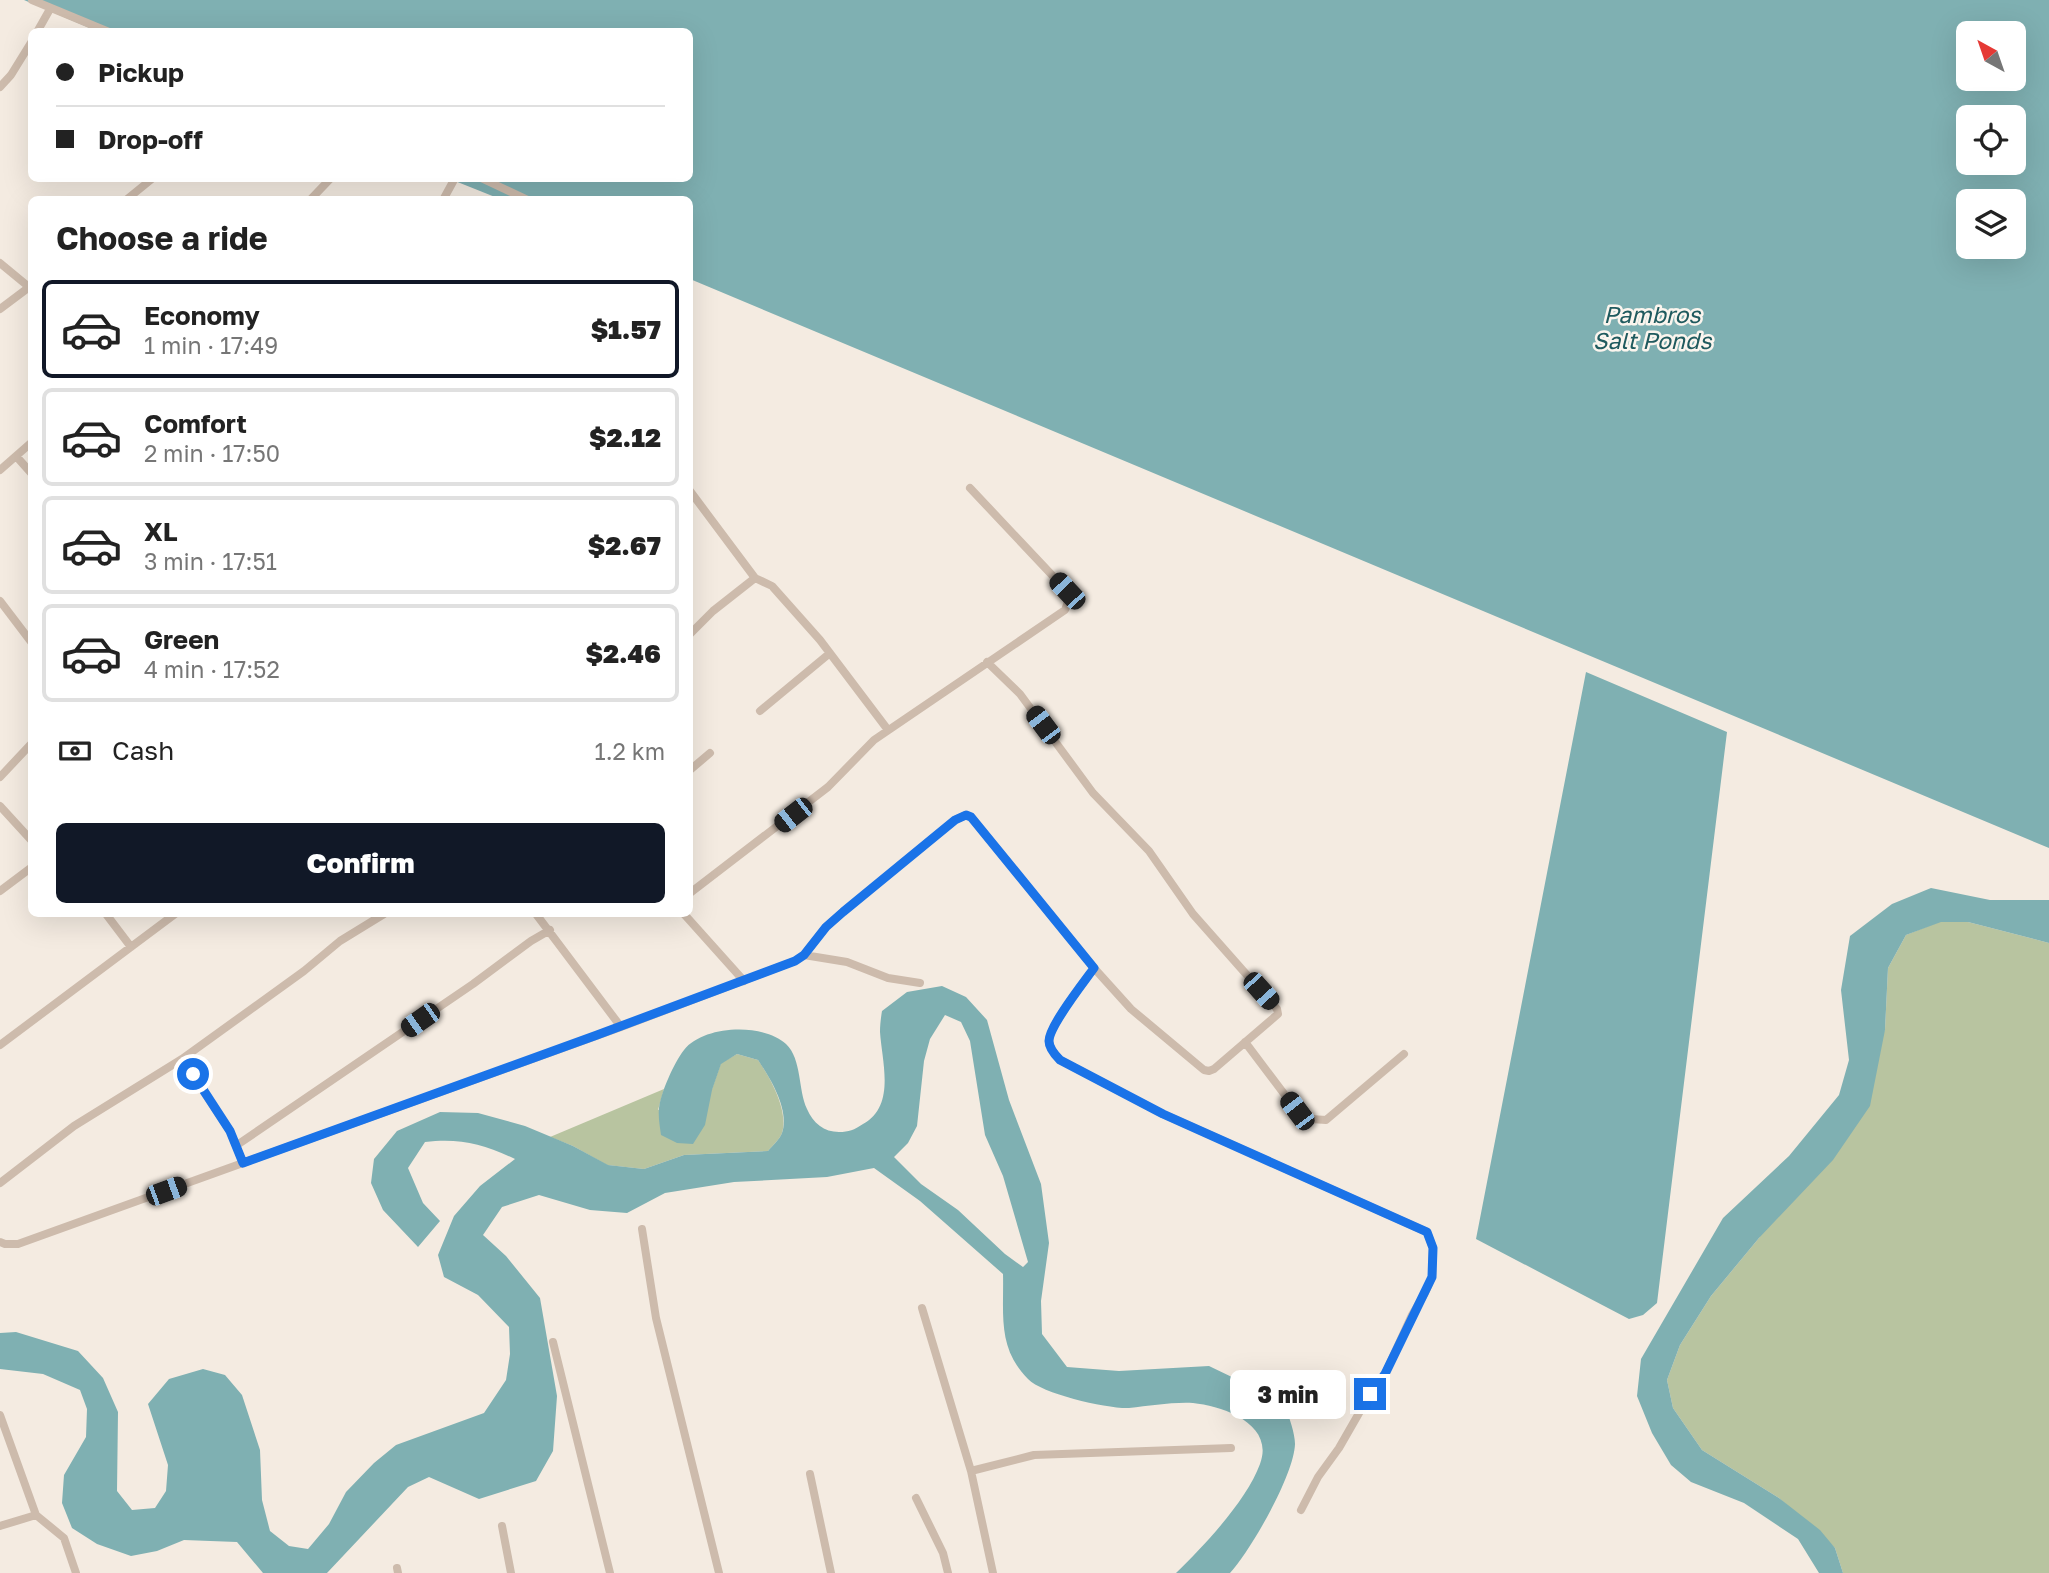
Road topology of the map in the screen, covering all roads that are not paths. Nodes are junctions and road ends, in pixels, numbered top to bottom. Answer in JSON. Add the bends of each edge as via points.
{"nodes":[{"id":1,"x":32,"y":0,"type":"edge"},
{"id":2,"x":50,"y":9,"type":"junction"},
{"id":3,"x":39,"y":28,"type":"edge"},
{"id":4,"x":99,"y":28,"type":"edge"},
{"id":5,"x":28,"y":47,"type":"edge"},
{"id":6,"x":0,"y":87,"type":"edge"},
{"id":7,"x":148,"y":182,"type":"edge"},
{"id":8,"x":327,"y":182,"type":"edge"},
{"id":9,"x":490,"y":182,"type":"edge"},
{"id":10,"x":131,"y":196,"type":"edge"},
{"id":11,"x":314,"y":196,"type":"edge"},
{"id":12,"x":519,"y":196,"type":"edge"},
{"id":13,"x":0,"y":263,"type":"edge"},
{"id":14,"x":28,"y":284,"type":"edge"},
{"id":15,"x":28,"y":288,"type":"edge"},
{"id":16,"x":0,"y":309,"type":"edge"},
{"id":17,"x":28,"y":446,"type":"edge"},
{"id":18,"x":16,"y":456,"type":"junction"},
{"id":19,"x":0,"y":470,"type":"edge"},
{"id":20,"x":28,"y":470,"type":"edge"},
{"id":21,"x":970,"y":488,"type":"dead end"},
{"id":22,"x":693,"y":495,"type":"edge"},
{"id":23,"x":755,"y":578,"type":"junction"},
{"id":24,"x":0,"y":601,"type":"edge"},
{"id":25,"x":693,"y":631,"type":"edge"},
{"id":26,"x":28,"y":638,"type":"edge"},
{"id":27,"x":830,"y":653,"type":"junction"},
{"id":28,"x":988,"y":662,"type":"junction"},
{"id":29,"x":760,"y":710,"type":"dead end"},
{"id":30,"x":888,"y":730,"type":"junction"},
{"id":31,"x":28,"y":747,"type":"edge"},
{"id":32,"x":710,"y":752,"type":"dead end"},
{"id":33,"x":693,"y":767,"type":"edge"},
{"id":34,"x":0,"y":777,"type":"edge"},
{"id":35,"x":0,"y":806,"type":"edge"},
{"id":36,"x":28,"y":837,"type":"edge"},
{"id":37,"x":28,"y":870,"type":"edge"},
{"id":38,"x":0,"y":891,"type":"edge"},
{"id":39,"x":693,"y":891,"type":"edge"},
{"id":40,"x":108,"y":917,"type":"edge"},
{"id":41,"x":171,"y":917,"type":"edge"},
{"id":42,"x":379,"y":917,"type":"edge"},
{"id":43,"x":539,"y":917,"type":"edge"},
{"id":44,"x":687,"y":917,"type":"edge"},
{"id":45,"x":550,"y":930,"type":"junction"},
{"id":46,"x":131,"y":947,"type":"junction"},
{"id":47,"x":804,"y":955,"type":"junction"},
{"id":48,"x":1094,"y":968,"type":"junction"},
{"id":49,"x":744,"y":981,"type":"junction"},
{"id":50,"x":920,"y":983,"type":"dead end"},
{"id":51,"x":621,"y":1027,"type":"junction"},
{"id":52,"x":1245,"y":1042,"type":"junction"},
{"id":53,"x":0,"y":1045,"type":"edge"},
{"id":54,"x":1404,"y":1054,"type":"dead end"},
{"id":55,"x":182,"y":1059,"type":"junction"},
{"id":56,"x":237,"y":1145,"type":"junction"},
{"id":57,"x":243,"y":1163,"type":"junction"},
{"id":58,"x":0,"y":1183,"type":"edge"},
{"id":59,"x":642,"y":1229,"type":"dead end"},
{"id":60,"x":0,"y":1242,"type":"edge"},
{"id":61,"x":922,"y":1308,"type":"dead end"},
{"id":62,"x":554,"y":1342,"type":"dead end"},
{"id":63,"x":0,"y":1415,"type":"edge"},
{"id":64,"x":1231,"y":1448,"type":"dead end"},
{"id":65,"x":971,"y":1471,"type":"junction"},
{"id":66,"x":810,"y":1474,"type":"dead end"},
{"id":67,"x":916,"y":1498,"type":"dead end"},
{"id":68,"x":1301,"y":1510,"type":"dead end"},
{"id":69,"x":36,"y":1515,"type":"junction"},
{"id":70,"x":0,"y":1526,"type":"edge"},
{"id":71,"x":502,"y":1526,"type":"dead end"},
{"id":72,"x":76,"y":1573,"type":"edge"},
{"id":73,"x":511,"y":1573,"type":"edge"},
{"id":74,"x":610,"y":1573,"type":"edge"},
{"id":75,"x":719,"y":1573,"type":"edge"},
{"id":76,"x":831,"y":1573,"type":"edge"},
{"id":77,"x":948,"y":1573,"type":"edge"},
{"id":78,"x":993,"y":1573,"type":"edge"}],
"edges":[{"from":1,"to":2,"type":"street"},
{"from":2,"to":3,"type":"street"},
{"from":2,"to":4,"type":"street"},
{"from":5,"to":6,"type":"street"},
{"from":7,"to":10,"type":"street"},
{"from":8,"to":11,"type":"street"},
{"from":9,"to":12,"type":"street"},
{"from":13,"to":14,"type":"street"},
{"from":15,"to":16,"type":"street"},
{"from":17,"to":18,"type":"street"},
{"from":18,"to":19,"type":"street"},
{"from":18,"to":20,"type":"street"},
{"from":21,"to":28,"type":"street","via":[[1070,596],[1065,610]]},
{"from":22,"to":23,"type":"street"},
{"from":23,"to":25,"type":"street"},
{"from":23,"to":27,"type":"street","via":[[772,586]]},
{"from":24,"to":26,"type":"street"},
{"from":27,"to":29,"type":"street"},
{"from":27,"to":30,"type":"street"},
{"from":28,"to":30,"type":"street"},
{"from":28,"to":52,"type":"street","via":[[1020,694],[1093,793],[1149,851],[1192,915],[1277,1009],[1278,1014]]},
{"from":30,"to":39,"type":"street","via":[[828,787]]},
{"from":31,"to":34,"type":"street"},
{"from":32,"to":33,"type":"street"},
{"from":35,"to":36,"type":"street"},
{"from":37,"to":38,"type":"street"},
{"from":40,"to":46,"type":"street"},
{"from":41,"to":46,"type":"street"},
{"from":42,"to":55,"type":"street"},
{"from":43,"to":45,"type":"street"},
{"from":44,"to":49,"type":"street"},
{"from":45,"to":51,"type":"street"},
{"from":45,"to":56,"type":"street"},
{"from":46,"to":53,"type":"street"},
{"from":47,"to":48,"type":"street","via":[[834,919],[966,815]]},
{"from":47,"to":49,"type":"street"},
{"from":47,"to":50,"type":"street"},
{"from":48,"to":52,"type":"street","via":[[1141,1018],[1205,1070],[1214,1069]]},
{"from":48,"to":68,"type":"street","via":[[1050,1036],[1051,1048],[1060,1060],[1163,1114],[1427,1232],[1433,1248],[1432,1277],[1425,1293],[1385,1374]]},
{"from":49,"to":51,"type":"street"},
{"from":51,"to":57,"type":"street"},
{"from":52,"to":54,"type":"street","via":[[1297,1111],[1311,1119],[1326,1120]]},
{"from":55,"to":56,"type":"street"},
{"from":55,"to":58,"type":"street","via":[[74,1126]]},
{"from":56,"to":57,"type":"street"},
{"from":57,"to":60,"type":"street","via":[[18,1244]]},
{"from":59,"to":75,"type":"street","via":[[656,1318]]},
{"from":61,"to":65,"type":"street"},
{"from":62,"to":74,"type":"street"},
{"from":63,"to":69,"type":"street"},
{"from":64,"to":65,"type":"street","via":[[1034,1455]]},
{"from":65,"to":78,"type":"street"},
{"from":66,"to":76,"type":"street"},
{"from":67,"to":77,"type":"street"},
{"from":69,"to":70,"type":"street"},
{"from":69,"to":72,"type":"street","via":[[64,1538]]},
{"from":71,"to":73,"type":"street"}]}
